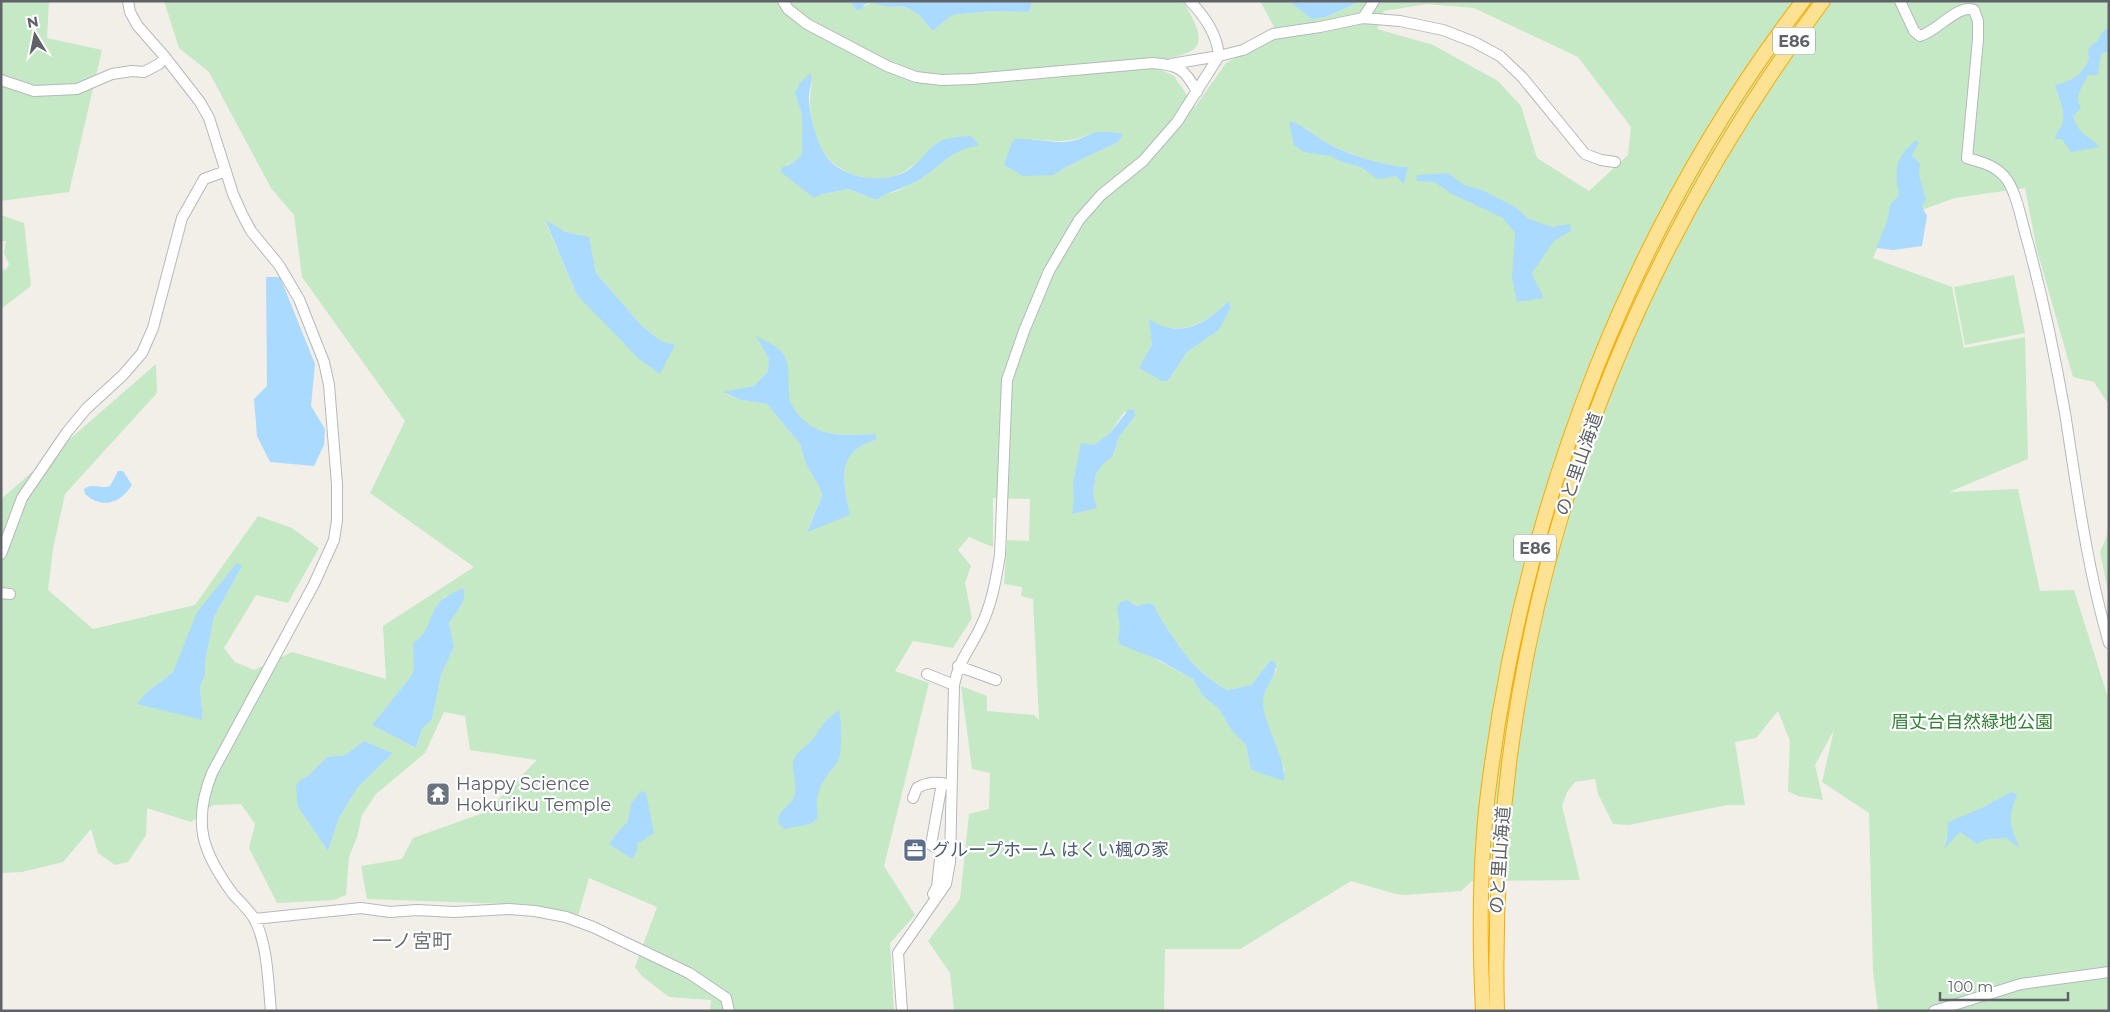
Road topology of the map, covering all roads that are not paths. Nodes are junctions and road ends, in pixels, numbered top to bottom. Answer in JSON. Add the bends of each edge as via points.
{"nodes":[{"id":1,"x":128,"y":1,"type":"edge"},
{"id":2,"x":783,"y":1,"type":"edge"},
{"id":3,"x":1190,"y":1,"type":"edge"},
{"id":4,"x":1374,"y":1,"type":"edge"},
{"id":5,"x":1804,"y":1,"type":"edge"},
{"id":6,"x":1823,"y":1,"type":"edge"},
{"id":7,"x":1900,"y":1,"type":"edge"},
{"id":8,"x":1363,"y":18,"type":"junction"},
{"id":9,"x":1219,"y":56,"type":"junction"},
{"id":10,"x":165,"y":57,"type":"junction"},
{"id":11,"x":1171,"y":64,"type":"junction"},
{"id":12,"x":1,"y":80,"type":"edge"},
{"id":13,"x":1197,"y":92,"type":"junction"},
{"id":14,"x":1615,"y":162,"type":"dead end"},
{"id":15,"x":226,"y":171,"type":"junction"},
{"id":16,"x":1,"y":554,"type":"edge"},
{"id":17,"x":2109,"y":643,"type":"edge"},
{"id":18,"x":958,"y":666,"type":"junction"},
{"id":19,"x":927,"y":674,"type":"dead end"},
{"id":20,"x":996,"y":680,"type":"dead end"},
{"id":21,"x":954,"y":685,"type":"junction"},
{"id":22,"x":947,"y":784,"type":"junction"},
{"id":23,"x":913,"y":798,"type":"dead end"},
{"id":24,"x":926,"y":914,"type":"junction"},
{"id":25,"x":254,"y":919,"type":"junction"},
{"id":26,"x":2109,"y":972,"type":"edge"},
{"id":27,"x":271,"y":1011,"type":"edge"},
{"id":28,"x":729,"y":1011,"type":"edge"},
{"id":29,"x":902,"y":1011,"type":"edge"},
{"id":30,"x":1483,"y":1011,"type":"edge"},
{"id":31,"x":1497,"y":1011,"type":"edge"},
{"id":32,"x":1934,"y":1011,"type":"edge"}],
"edges":[{"from":1,"to":10,"type":"street","via":[[137,25]]},
{"from":2,"to":11,"type":"street","via":[[807,24],[887,66],[916,77],[972,79]]},
{"from":3,"to":9,"type":"street","via":[[1204,17],[1218,46]]},
{"from":4,"to":8,"type":"street"},
{"from":5,"to":30,"type":"highway","name":"のと里山海道","number":"E86","via":[[1720,120],[1645,258],[1574,428],[1536,545],[1516,625],[1489,780],[1482,862]]},
{"from":6,"to":31,"type":"highway","name":"のと里山海道","number":"E86","via":[[1734,130],[1686,213],[1658,265],[1588,432],[1551,548],[1532,628],[1505,782],[1495,932]]},
{"from":7,"to":17,"type":"street","via":[[1914,31],[1920,36],[1928,34],[1960,10],[1971,8],[1976,16],[1978,39],[1967,158],[1990,165],[2004,176],[2019,211],[2036,274],[2064,410],[2089,564]]},
{"from":8,"to":9,"type":"street","via":[[1273,34],[1243,50]]},
{"from":8,"to":14,"type":"street","via":[[1400,21],[1442,30],[1500,56],[1522,76],[1585,154]]},
{"from":9,"to":11,"type":"street"},
{"from":9,"to":13,"type":"street"},
{"from":10,"to":12,"type":"street","via":[[144,72],[112,74],[77,89],[34,91]]},
{"from":10,"to":15,"type":"street","via":[[209,118]]},
{"from":11,"to":13,"type":"street","via":[[1187,74]]},
{"from":13,"to":18,"type":"street","via":[[1178,122],[1079,220],[1048,271],[1007,380],[997,577],[982,626]]},
{"from":15,"to":16,"type":"street","via":[[204,179],[182,218],[153,328],[142,353],[67,432],[22,498]]},
{"from":15,"to":25,"type":"street","via":[[251,232],[279,265],[299,300],[324,362],[329,385],[337,484],[337,520],[331,548],[205,791],[201,817],[204,843],[220,876]]},
{"from":18,"to":20,"type":"street"},
{"from":18,"to":21,"type":"street"},
{"from":19,"to":21,"type":"street"},
{"from":21,"to":22,"type":"street"},
{"from":22,"to":23,"type":"street","via":[[925,784],[917,788]]},
{"from":22,"to":24,"type":"street","via":[[950,862],[946,884]]},
{"from":22,"to":24,"type":"street","via":[[931,845],[941,850],[937,887]]},
{"from":24,"to":29,"type":"street","via":[[898,953]]},
{"from":25,"to":27,"type":"street","via":[[261,939]]},
{"from":25,"to":28,"type":"street","via":[[361,908],[390,912],[509,909],[566,917],[594,927],[689,973],[726,998]]},
{"from":26,"to":32,"type":"street","via":[[2021,984]]}]}
